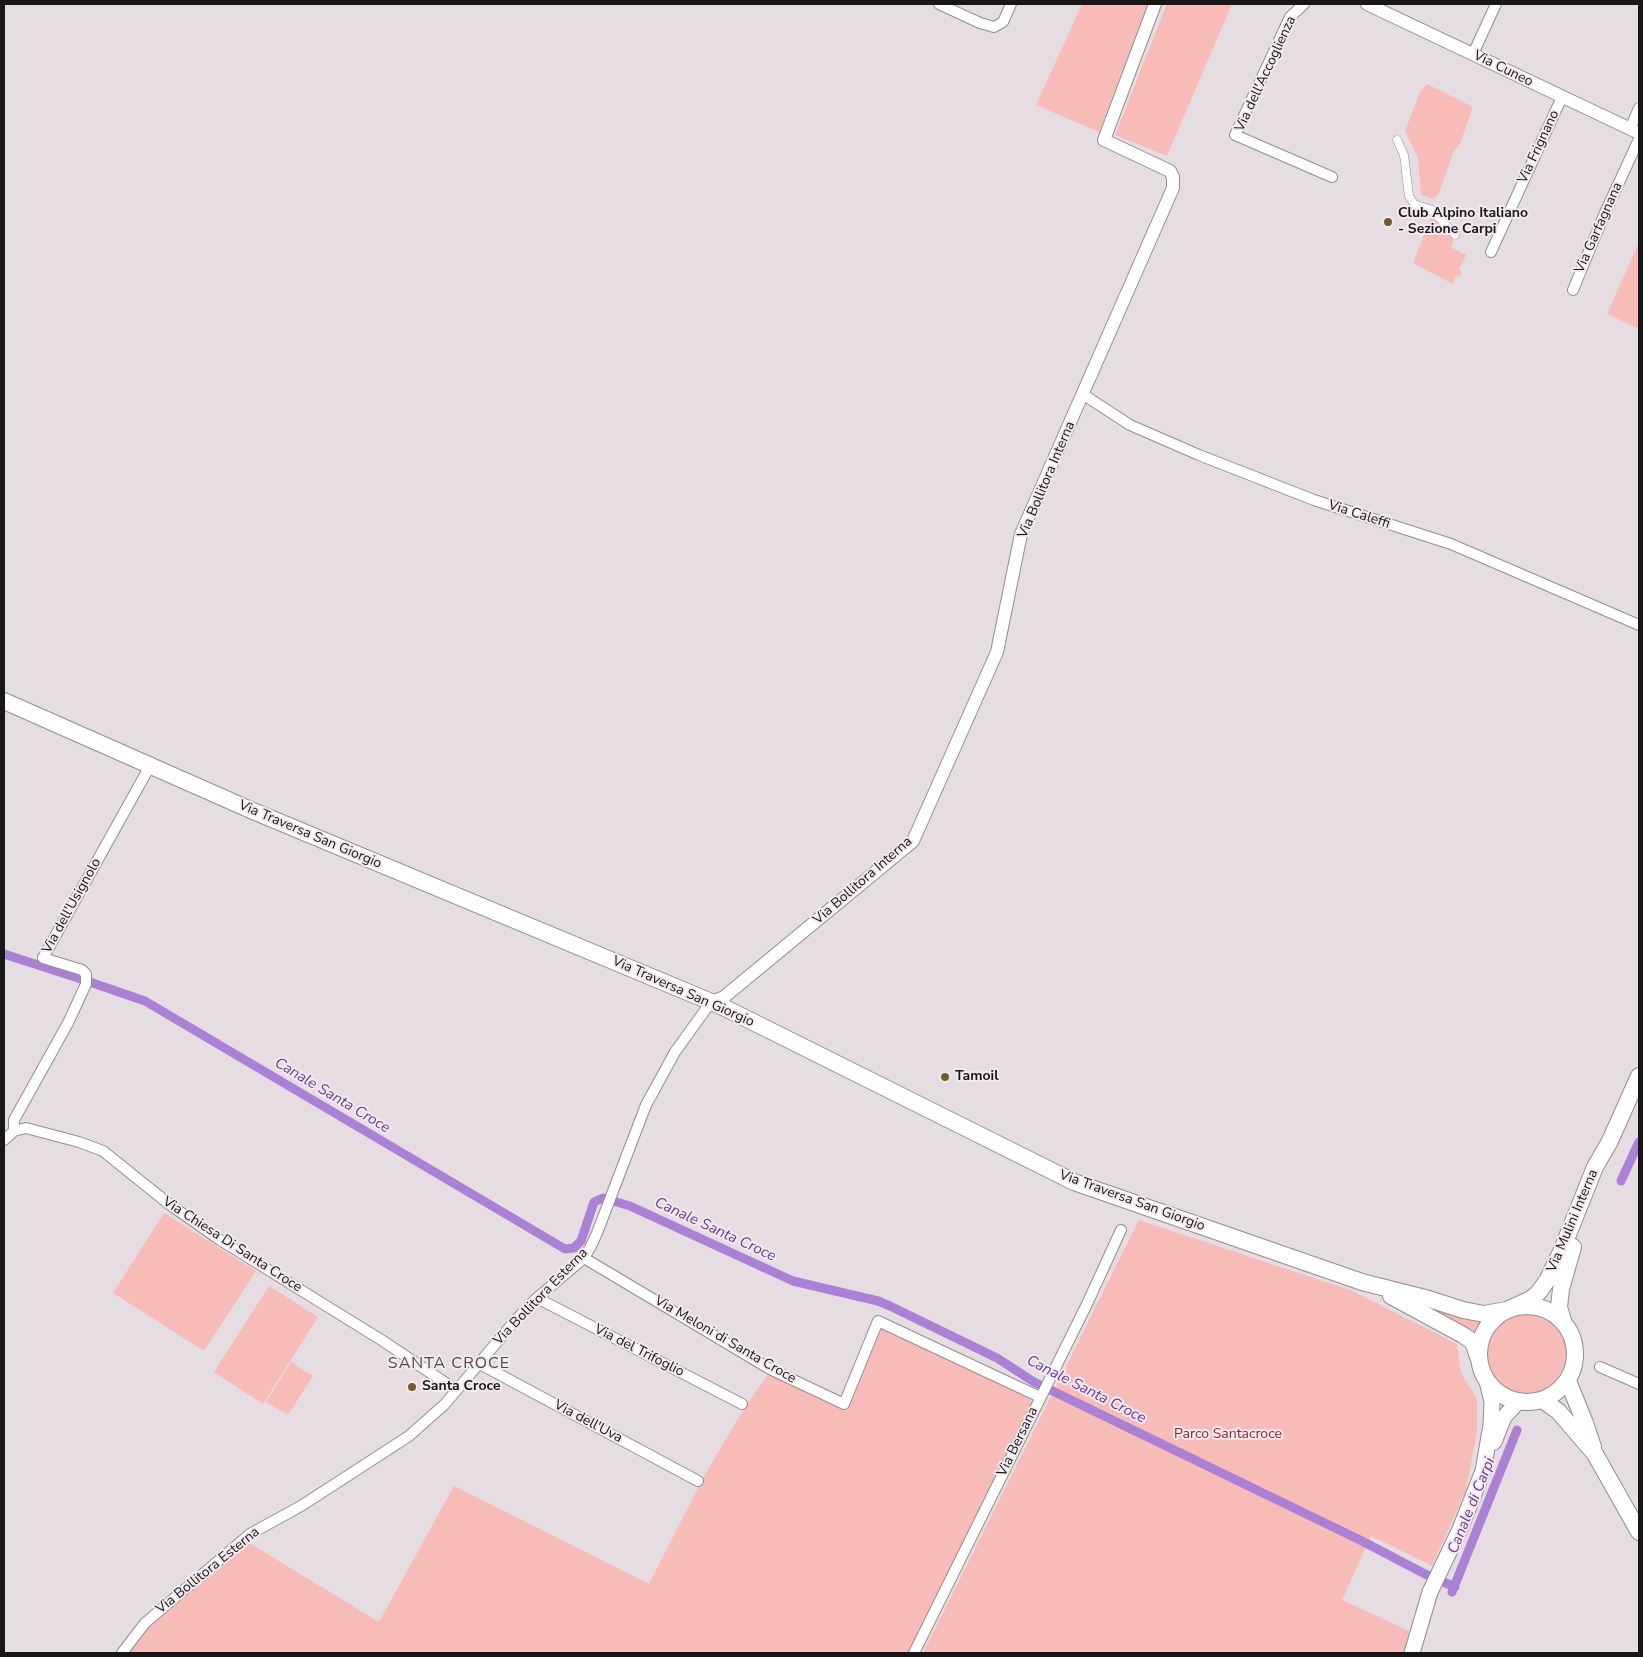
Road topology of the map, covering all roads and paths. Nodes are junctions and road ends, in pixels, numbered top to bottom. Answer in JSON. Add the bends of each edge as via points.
{"nodes":[{"id":1,"x":938,"y":4,"type":"edge"},
{"id":2,"x":1011,"y":4,"type":"edge"},
{"id":3,"x":1155,"y":4,"type":"edge"},
{"id":4,"x":1304,"y":4,"type":"edge"},
{"id":5,"x":1367,"y":4,"type":"edge"},
{"id":6,"x":1496,"y":4,"type":"edge"},
{"id":7,"x":1473,"y":54,"type":"junction"},
{"id":8,"x":1562,"y":97,"type":"junction"},
{"id":9,"x":1639,"y":108,"type":"edge"},
{"id":10,"x":1634,"y":131,"type":"edge"},
{"id":11,"x":1639,"y":139,"type":"edge"},
{"id":12,"x":1397,"y":140,"type":"dead end"},
{"id":13,"x":1332,"y":177,"type":"dead end"},
{"id":14,"x":1455,"y":235,"type":"dead end"},
{"id":15,"x":1491,"y":252,"type":"dead end"},
{"id":16,"x":1572,"y":290,"type":"dead end"},
{"id":17,"x":1084,"y":395,"type":"junction"},
{"id":18,"x":1639,"y":625,"type":"edge"},
{"id":19,"x":4,"y":701,"type":"edge"},
{"id":20,"x":150,"y":766,"type":"junction"},
{"id":21,"x":711,"y":1002,"type":"junction"},
{"id":22,"x":1639,"y":1076,"type":"edge"},
{"id":23,"x":14,"y":1131,"type":"junction"},
{"id":24,"x":4,"y":1140,"type":"edge"},
{"id":25,"x":1609,"y":1144,"type":"junction"},
{"id":26,"x":1121,"y":1230,"type":"dead end"},
{"id":27,"x":584,"y":1258,"type":"junction"},
{"id":28,"x":1362,"y":1282,"type":"junction"},
{"id":29,"x":537,"y":1298,"type":"junction"},
{"id":30,"x":1507,"y":1310,"type":"junction"},
{"id":31,"x":1564,"y":1324,"type":"junction"},
{"id":32,"x":1479,"y":1362,"type":"junction"},
{"id":33,"x":478,"y":1364,"type":"junction"},
{"id":34,"x":1600,"y":1367,"type":"dead end"},
{"id":35,"x":1487,"y":1381,"type":"junction"},
{"id":36,"x":1568,"y":1381,"type":"junction"},
{"id":37,"x":1639,"y":1384,"type":"edge"},
{"id":38,"x":456,"y":1390,"type":"junction"},
{"id":39,"x":1041,"y":1395,"type":"junction"},
{"id":40,"x":1542,"y":1400,"type":"junction"},
{"id":41,"x":1518,"y":1402,"type":"junction"},
{"id":42,"x":742,"y":1404,"type":"dead end"},
{"id":43,"x":1595,"y":1454,"type":"junction"},
{"id":44,"x":1486,"y":1460,"type":"junction"},
{"id":45,"x":698,"y":1481,"type":"dead end"},
{"id":46,"x":1639,"y":1532,"type":"edge"},
{"id":47,"x":122,"y":1653,"type":"edge"},
{"id":48,"x":914,"y":1653,"type":"edge"},
{"id":49,"x":1412,"y":1653,"type":"edge"}],
"edges":[{"from":1,"to":2,"type":"street","via":[[994,27],[1003,22]]},
{"from":3,"to":17,"type":"street","name":"Via Bollitora Interna","via":[[1104,140],[1167,169],[1172,173],[1174,185]]},
{"from":4,"to":13,"type":"street","name":"Via dell'Accoglienza","via":[[1290,17],[1235,135]]},
{"from":5,"to":7,"type":"street","name":"Via Cuneo"},
{"from":6,"to":7,"type":"street"},
{"from":7,"to":8,"type":"street","name":"Via Cuneo"},
{"from":8,"to":10,"type":"street","name":"Via Cuneo"},
{"from":8,"to":15,"type":"street","name":"Via Frignano"},
{"from":9,"to":10,"type":"street"},
{"from":11,"to":16,"type":"street","name":"Via Garfagnana"},
{"from":12,"to":14,"type":"street","via":[[1404,155],[1409,196],[1414,204],[1432,210]]},
{"from":17,"to":18,"type":"street","name":"Via Caleffi","via":[[1130,425],[1199,455],[1314,500],[1451,544]]},
{"from":17,"to":21,"type":"street","name":"Via Bollitora Interna","via":[[1021,534],[997,652],[913,841],[724,997]]},
{"from":19,"to":20,"type":"main road","name":"Via Traversa San Giorgio"},
{"from":20,"to":21,"type":"main road","name":"Via Traversa San Giorgio"},
{"from":20,"to":23,"type":"street","name":"Via dell'Usignolo","via":[[43,958],[82,970],[86,982],[68,1023],[14,1120]]},
{"from":21,"to":27,"type":"street","name":"Via Bollitora Esterna","via":[[674,1052],[655,1086]]},
{"from":21,"to":28,"type":"main road","name":"Via Traversa San Giorgio","via":[[1074,1182]]},
{"from":22,"to":25,"type":"main road","name":"Via Mulini Interna"},
{"from":23,"to":24,"type":"street"},
{"from":23,"to":38,"type":"street","name":"Via Chiesa Di Santa Croce","via":[[26,1128],[103,1151],[220,1240]]},
{"from":25,"to":30,"type":"main road","name":"Via Mulini Interna","via":[[1595,1167],[1548,1279],[1531,1299]]},
{"from":25,"to":31,"type":"main road","name":"Via Mulini Interna","via":[[1603,1169],[1565,1270],[1559,1307]]},
{"from":26,"to":39,"type":"street","name":"Via Bersana"},
{"from":27,"to":29,"type":"street","name":"Via Bollitora Esterna"},
{"from":27,"to":39,"type":"street","name":"Via Meloni di Santa Croce","via":[[770,1369],[844,1404],[878,1321]]},
{"from":28,"to":30,"type":"main road","name":"Via Traversa San Giorgio","via":[[1463,1310],[1484,1314]]},
{"from":28,"to":32,"type":"main road","name":"Via Traversa San Giorgio","via":[[1463,1334],[1473,1342]]},
{"from":29,"to":33,"type":"street","name":"Via Bollitora Esterna"},
{"from":29,"to":42,"type":"street","name":"Via del Trifoglio"},
{"from":30,"to":31,"type":"main road","via":[[1520,1306],[1544,1308],[1556,1314]]},
{"from":30,"to":32,"type":"main road","via":[[1487,1327],[1480,1344]]},
{"from":31,"to":36,"type":"main road","via":[[1572,1337],[1575,1352]]},
{"from":32,"to":35,"type":"main road"},
{"from":33,"to":38,"type":"street","name":"Via Bollitora Esterna"},
{"from":33,"to":45,"type":"street","name":"Via dell'Uva"},
{"from":34,"to":37,"type":"street"},
{"from":35,"to":41,"type":"main road","via":[[1506,1398]]},
{"from":35,"to":44,"type":"main road","via":[[1492,1402]]},
{"from":36,"to":40,"type":"main road","via":[[1556,1393]]},
{"from":36,"to":43,"type":"main road"},
{"from":38,"to":47,"type":"street","name":"Via Bollitora Esterna","via":[[410,1436],[250,1534],[145,1623]]},
{"from":39,"to":48,"type":"street","name":"Via Bersana"},
{"from":40,"to":41,"type":"main road"},
{"from":40,"to":43,"type":"main road","via":[[1558,1411]]},
{"from":41,"to":44,"type":"main road","via":[[1504,1417]]},
{"from":43,"to":46,"type":"main road"},
{"from":44,"to":49,"type":"main road","via":[[1478,1486],[1430,1592]]}]}
